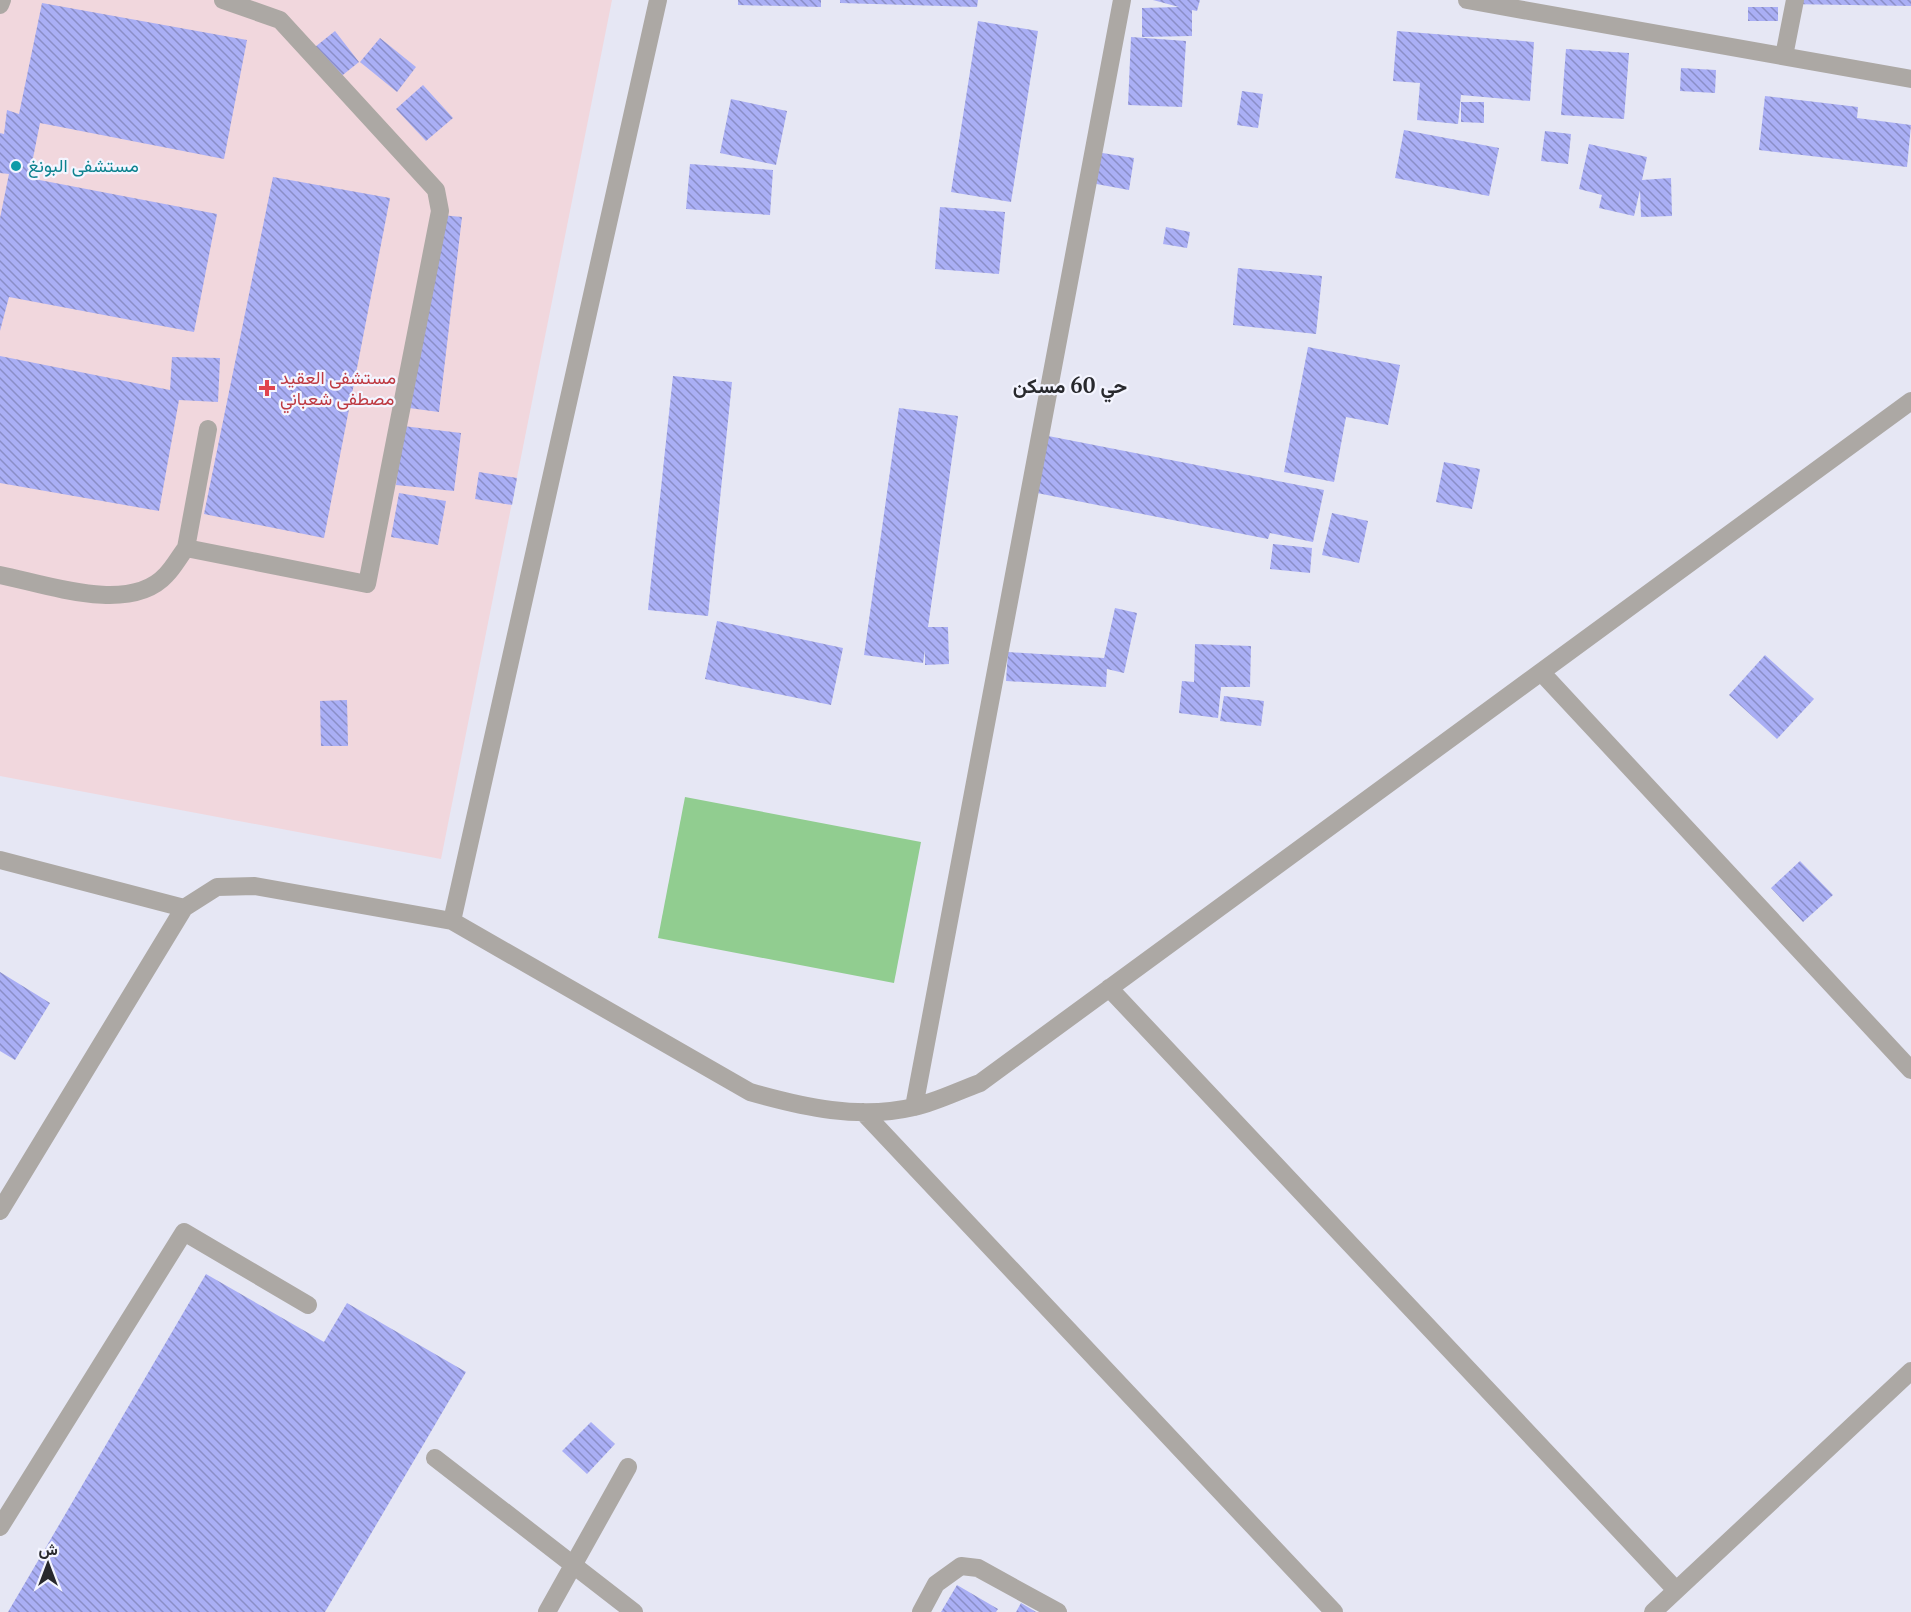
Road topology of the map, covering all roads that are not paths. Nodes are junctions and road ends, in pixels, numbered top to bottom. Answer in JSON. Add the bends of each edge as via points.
{"nodes":[{"id":1,"x":2,"y":0,"type":"edge"},
{"id":2,"x":223,"y":0,"type":"edge"},
{"id":3,"x":658,"y":0,"type":"edge"},
{"id":4,"x":1122,"y":0,"type":"edge"},
{"id":5,"x":1467,"y":0,"type":"edge"},
{"id":6,"x":1795,"y":0,"type":"edge"},
{"id":7,"x":0,"y":4,"type":"edge"},
{"id":8,"x":1784,"y":56,"type":"junction"},
{"id":9,"x":1911,"y":79,"type":"edge"},
{"id":10,"x":1911,"y":401,"type":"edge"},
{"id":11,"x":208,"y":429,"type":"dead end"},
{"id":12,"x":186,"y":548,"type":"junction"},
{"id":13,"x":0,"y":575,"type":"edge"},
{"id":14,"x":1541,"y":672,"type":"junction"},
{"id":15,"x":0,"y":860,"type":"edge"},
{"id":16,"x":184,"y":908,"type":"junction"},
{"id":17,"x":452,"y":921,"type":"junction"},
{"id":18,"x":1109,"y":988,"type":"junction"},
{"id":19,"x":1911,"y":1070,"type":"edge"},
{"id":20,"x":914,"y":1107,"type":"junction"},
{"id":21,"x":863,"y":1112,"type":"junction"},
{"id":22,"x":0,"y":1211,"type":"edge"},
{"id":23,"x":308,"y":1305,"type":"dead end"},
{"id":24,"x":1911,"y":1371,"type":"edge"},
{"id":25,"x":435,"y":1458,"type":"dead end"},
{"id":26,"x":627,"y":1467,"type":"dead end"},
{"id":27,"x":0,"y":1527,"type":"edge"},
{"id":28,"x":574,"y":1566,"type":"junction"},
{"id":29,"x":1676,"y":1590,"type":"junction"},
{"id":30,"x":547,"y":1612,"type":"edge"},
{"id":31,"x":634,"y":1612,"type":"edge"},
{"id":32,"x":921,"y":1612,"type":"edge"},
{"id":33,"x":1058,"y":1612,"type":"edge"},
{"id":34,"x":1334,"y":1612,"type":"edge"},
{"id":35,"x":1653,"y":1612,"type":"edge"}],
"edges":[{"from":1,"to":7,"type":"street"},
{"from":2,"to":12,"type":"street","via":[[280,20],[436,190],[440,211],[367,584]]},
{"from":3,"to":17,"type":"street"},
{"from":4,"to":20,"type":"street"},
{"from":5,"to":8,"type":"street"},
{"from":6,"to":8,"type":"street"},
{"from":8,"to":9,"type":"street"},
{"from":10,"to":14,"type":"street"},
{"from":11,"to":12,"type":"street"},
{"from":12,"to":13,"type":"street","via":[[165,577],[137,592],[109,597]]},
{"from":14,"to":18,"type":"street"},
{"from":14,"to":19,"type":"street"},
{"from":15,"to":16,"type":"street"},
{"from":16,"to":17,"type":"street","via":[[217,887],[255,886]]},
{"from":16,"to":22,"type":"street"},
{"from":17,"to":21,"type":"street","via":[[750,1092],[804,1107]]},
{"from":18,"to":20,"type":"street","via":[[980,1083]]},
{"from":18,"to":29,"type":"street"},
{"from":20,"to":21,"type":"street"},
{"from":21,"to":34,"type":"street"},
{"from":23,"to":27,"type":"street","via":[[184,1232]]},
{"from":24,"to":29,"type":"street"},
{"from":25,"to":28,"type":"street"},
{"from":26,"to":28,"type":"street"},
{"from":28,"to":30,"type":"street"},
{"from":28,"to":31,"type":"street"},
{"from":29,"to":35,"type":"street"},
{"from":32,"to":33,"type":"street","via":[[936,1584],[961,1566],[978,1568]]}]}
